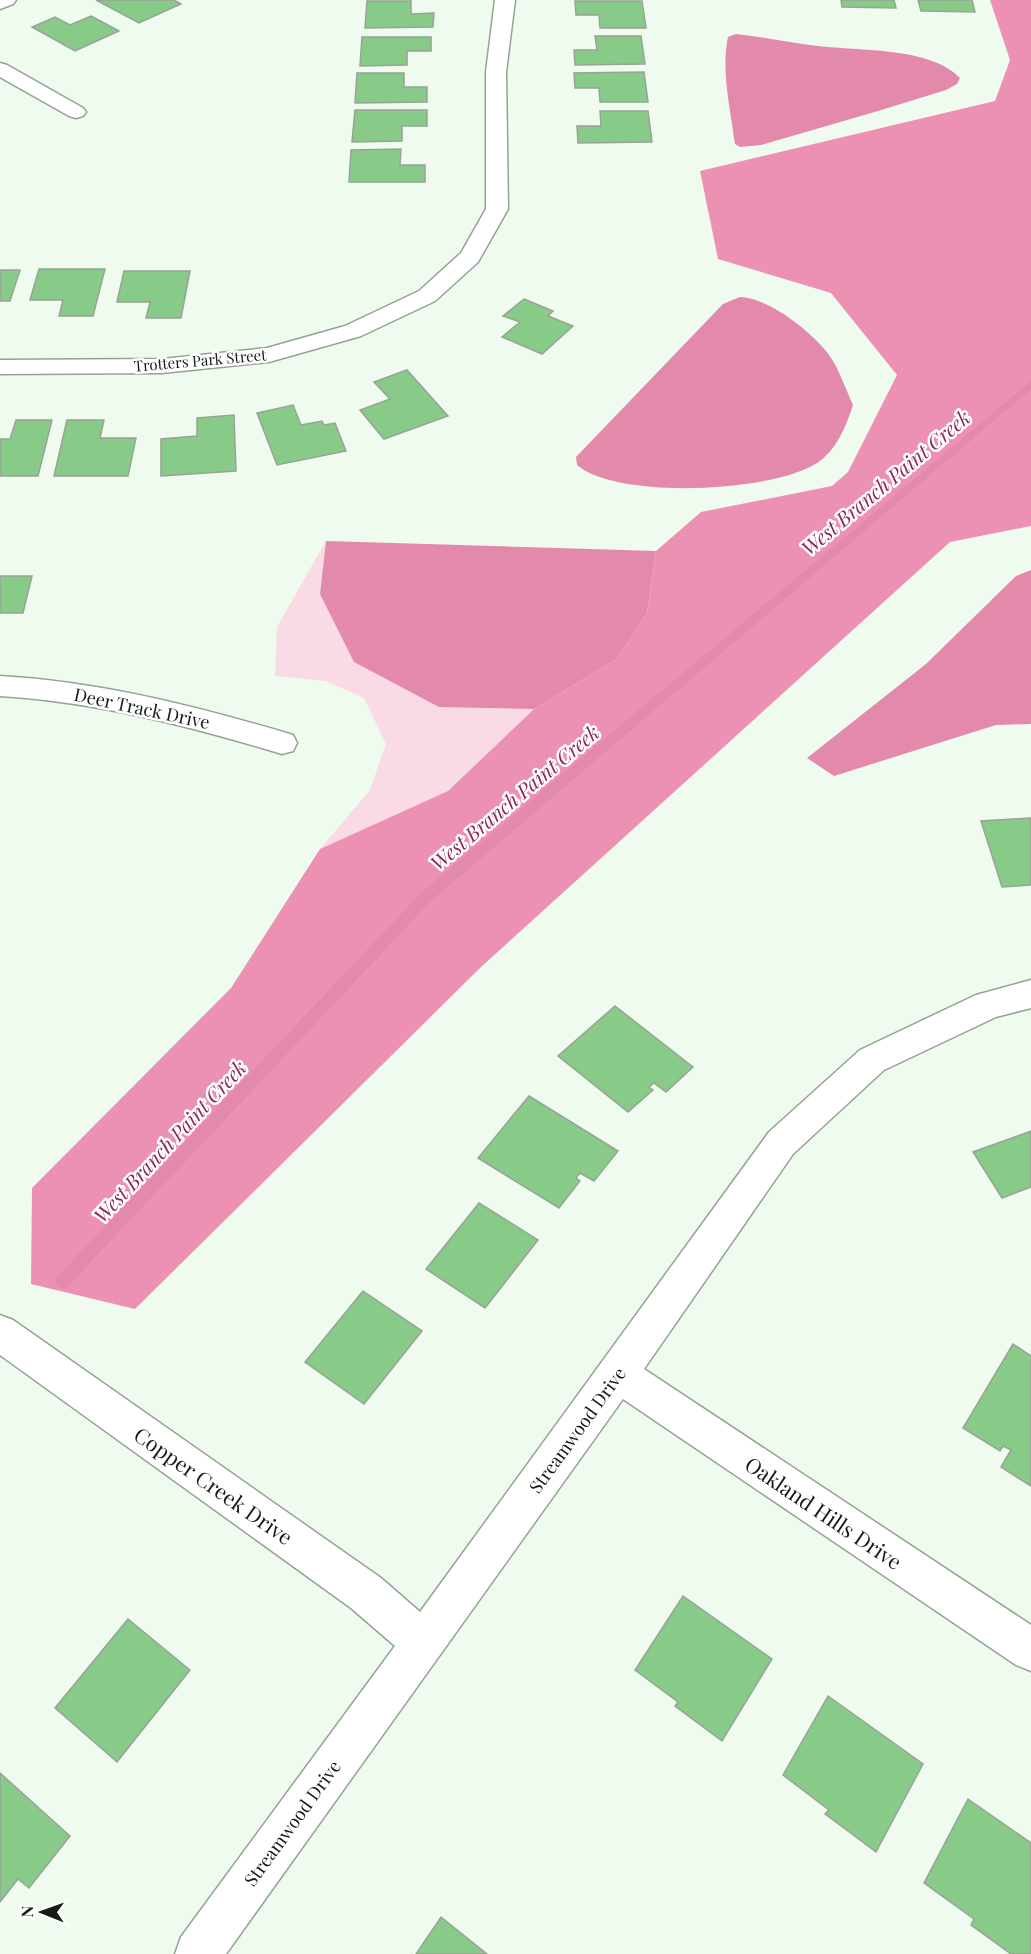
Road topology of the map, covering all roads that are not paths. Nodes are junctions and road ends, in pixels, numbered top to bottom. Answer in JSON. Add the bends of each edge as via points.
{"nodes":[{"id":1,"x":6,"y":0,"type":"edge"},
{"id":2,"x":506,"y":0,"type":"edge"},
{"id":3,"x":0,"y":3,"type":"edge"},
{"id":4,"x":0,"y":69,"type":"edge"},
{"id":5,"x":76,"y":112,"type":"dead end"},
{"id":6,"x":0,"y":367,"type":"edge"},
{"id":7,"x":0,"y":686,"type":"edge"},
{"id":8,"x":282,"y":743,"type":"dead end"},
{"id":9,"x":1031,"y":994,"type":"edge"},
{"id":10,"x":0,"y":1333,"type":"edge"},
{"id":11,"x":618,"y":1374,"type":"junction"},
{"id":12,"x":423,"y":1643,"type":"junction"},
{"id":13,"x":1031,"y":1650,"type":"edge"},
{"id":14,"x":198,"y":1954,"type":"edge"}],
"edges":[{"from":1,"to":3,"type":"street"},
{"from":2,"to":6,"type":"street","name":"Trotters Park Street","via":[[496,72],[497,209],[470,257],[427,296],[353,331],[269,355],[162,366]]},
{"from":4,"to":5,"type":"street"},
{"from":7,"to":8,"type":"street","name":"Deer Track Drive","via":[[89,694],[159,707]]},
{"from":9,"to":11,"type":"street","name":"Streamwood Drive","via":[[988,1005],[872,1060],[781,1143]]},
{"from":10,"to":12,"type":"street","name":"Copper Creek Drive","via":[[366,1593]]},
{"from":11,"to":12,"type":"street","name":"Streamwood Drive"},
{"from":11,"to":13,"type":"street","name":"Oakland Hills Drive"},
{"from":12,"to":14,"type":"street","name":"Streamwood Drive"}]}
